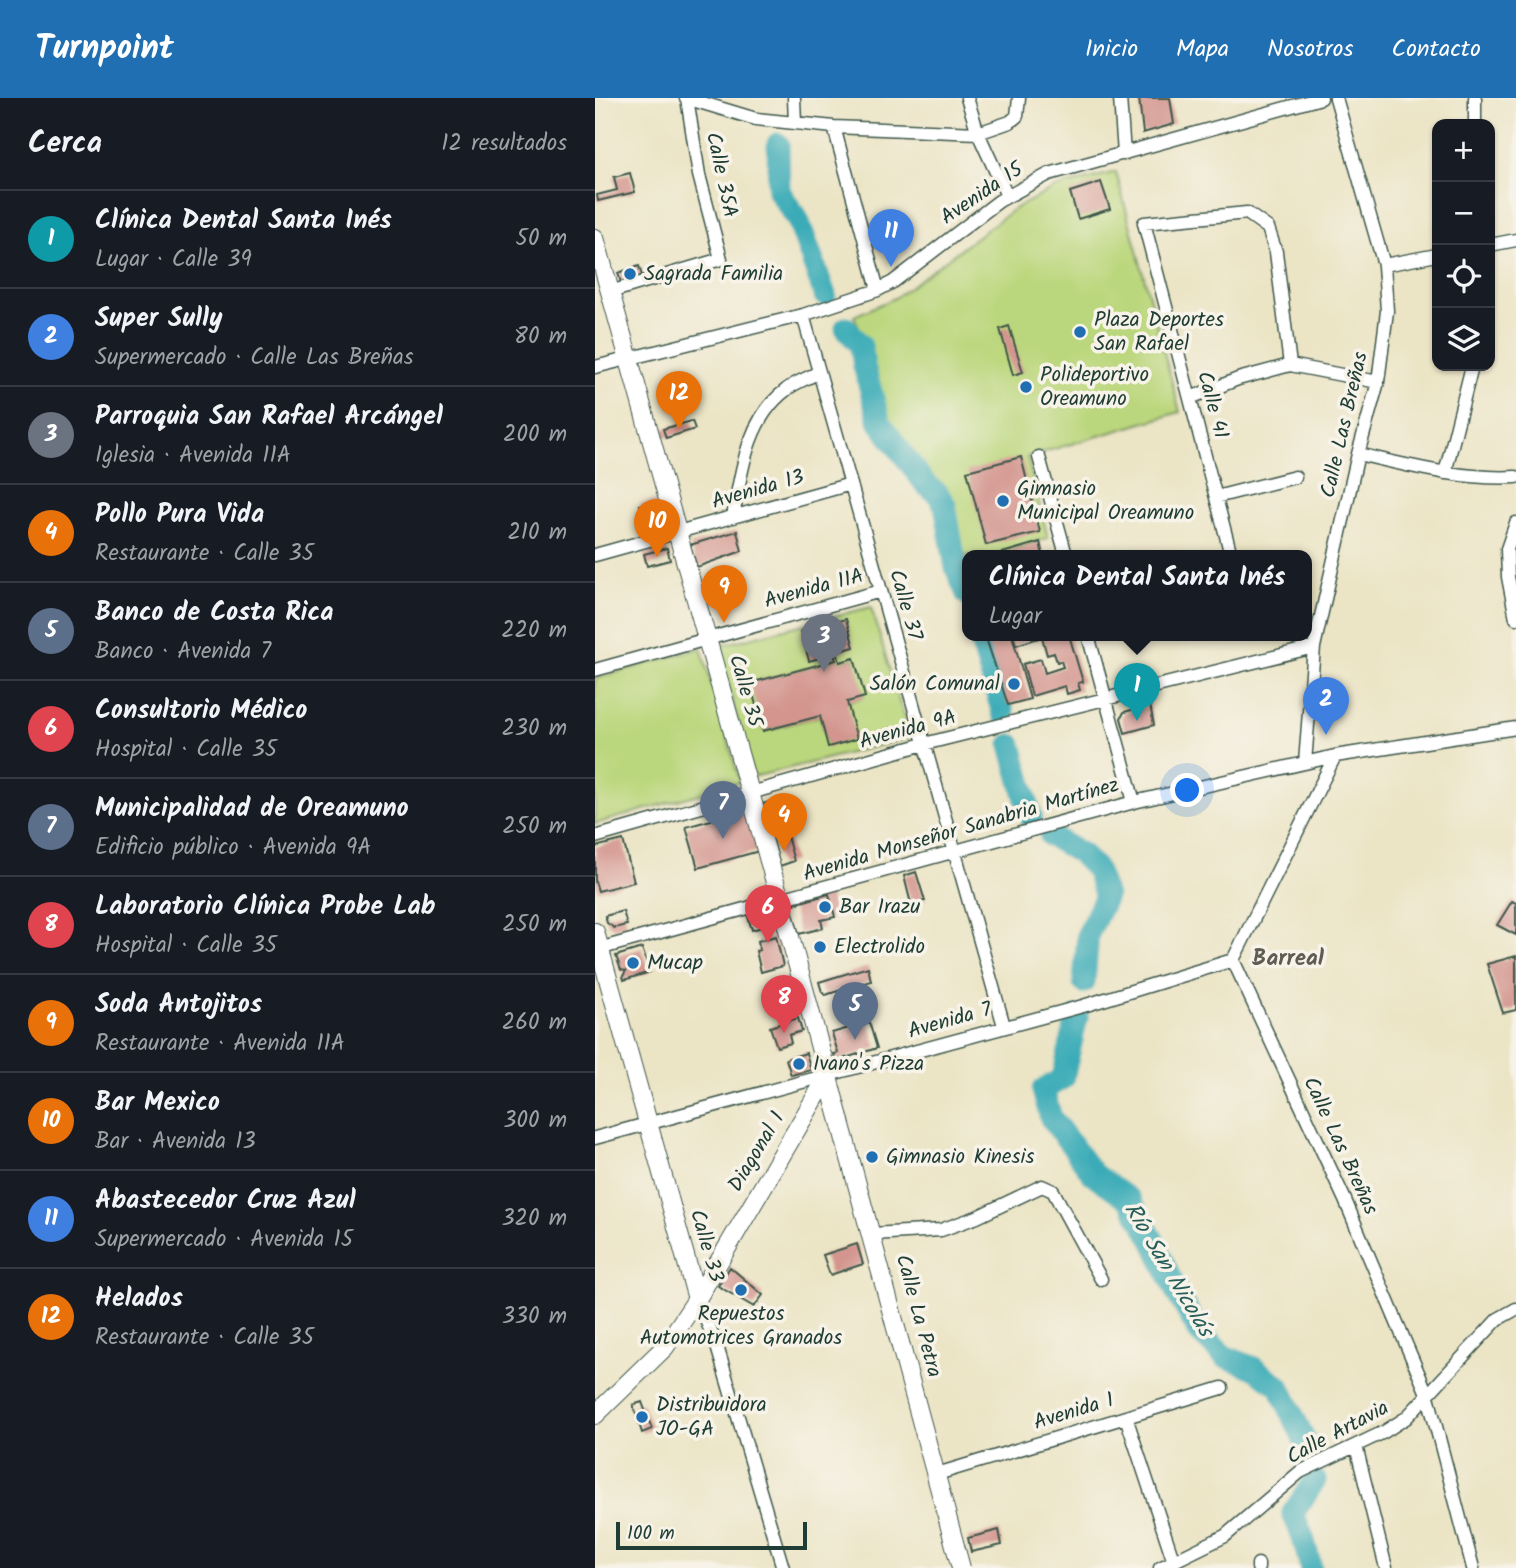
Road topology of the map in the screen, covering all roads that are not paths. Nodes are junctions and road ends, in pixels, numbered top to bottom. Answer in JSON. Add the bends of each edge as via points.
{"nodes":[{"id":1,"x":686,"y":98,"type":"edge"},
{"id":2,"x":794,"y":98,"type":"edge"},
{"id":3,"x":967,"y":98,"type":"edge"},
{"id":4,"x":1019,"y":98,"type":"edge"},
{"id":5,"x":1120,"y":98,"type":"edge"},
{"id":6,"x":1321,"y":98,"type":"edge"},
{"id":7,"x":1336,"y":98,"type":"edge"},
{"id":8,"x":1475,"y":98,"type":"edge"},
{"id":9,"x":1475,"y":119,"type":"edge"},
{"id":10,"x":795,"y":123,"type":"junction"},
{"id":11,"x":834,"y":127,"type":"junction"},
{"id":12,"x":978,"y":133,"type":"junction"},
{"id":13,"x":1124,"y":154,"type":"junction"},
{"id":14,"x":1007,"y":196,"type":"junction"},
{"id":15,"x":595,"y":238,"type":"edge"},
{"id":16,"x":1516,"y":240,"type":"edge"},
{"id":17,"x":1495,"y":244,"type":"edge"},
{"id":18,"x":1432,"y":256,"type":"edge"},
{"id":19,"x":1384,"y":265,"type":"junction"},
{"id":20,"x":878,"y":290,"type":"junction"},
{"id":21,"x":610,"y":292,"type":"junction"},
{"id":22,"x":803,"y":316,"type":"junction"},
{"id":23,"x":629,"y":358,"type":"junction"},
{"id":24,"x":1290,"y":365,"type":"junction"},
{"id":25,"x":595,"y":367,"type":"edge"},
{"id":26,"x":1471,"y":371,"type":"edge"},
{"id":27,"x":819,"y":372,"type":"junction"},
{"id":28,"x":1378,"y":382,"type":"junction"},
{"id":29,"x":1190,"y":398,"type":"junction"},
{"id":30,"x":1357,"y":454,"type":"junction"},
{"id":31,"x":1039,"y":457,"type":"dead end"},
{"id":32,"x":1445,"y":473,"type":"junction"},
{"id":33,"x":1296,"y":477,"type":"dead end"},
{"id":34,"x":1516,"y":477,"type":"edge"},
{"id":35,"x":851,"y":484,"type":"junction"},
{"id":36,"x":1216,"y":497,"type":"junction"},
{"id":37,"x":733,"y":517,"type":"junction"},
{"id":38,"x":1516,"y":523,"type":"edge"},
{"id":39,"x":676,"y":533,"type":"junction"},
{"id":40,"x":1065,"y":550,"type":"edge"},
{"id":41,"x":1230,"y":550,"type":"edge"},
{"id":42,"x":595,"y":555,"type":"edge"},
{"id":43,"x":881,"y":591,"type":"junction"},
{"id":44,"x":1516,"y":618,"type":"edge"},
{"id":45,"x":707,"y":639,"type":"junction"},
{"id":46,"x":1090,"y":641,"type":"edge"},
{"id":47,"x":1314,"y":647,"type":"junction"},
{"id":48,"x":595,"y":670,"type":"edge"},
{"id":49,"x":1105,"y":699,"type":"junction"},
{"id":50,"x":1516,"y":728,"type":"edge"},
{"id":51,"x":925,"y":744,"type":"junction"},
{"id":52,"x":1335,"y":756,"type":"junction"},
{"id":53,"x":1305,"y":763,"type":"junction"},
{"id":54,"x":750,"y":792,"type":"junction"},
{"id":55,"x":1134,"y":802,"type":"junction"},
{"id":56,"x":595,"y":837,"type":"edge"},
{"id":57,"x":955,"y":852,"type":"junction"},
{"id":58,"x":780,"y":900,"type":"junction"},
{"id":59,"x":597,"y":944,"type":"edge"},
{"id":60,"x":1233,"y":960,"type":"junction"},
{"id":61,"x":1004,"y":1026,"type":"junction"},
{"id":62,"x":828,"y":1076,"type":"junction"},
{"id":63,"x":648,"y":1124,"type":"junction"},
{"id":64,"x":595,"y":1138,"type":"edge"},
{"id":65,"x":871,"y":1234,"type":"junction"},
{"id":66,"x":1101,"y":1279,"type":"dead end"},
{"id":67,"x":697,"y":1299,"type":"junction"},
{"id":68,"x":1516,"y":1309,"type":"edge"},
{"id":69,"x":1222,"y":1388,"type":"dead end"},
{"id":70,"x":1428,"y":1396,"type":"junction"},
{"id":71,"x":595,"y":1415,"type":"edge"},
{"id":72,"x":1126,"y":1417,"type":"junction"},
{"id":73,"x":1356,"y":1446,"type":"junction"},
{"id":74,"x":937,"y":1474,"type":"junction"},
{"id":75,"x":1174,"y":1562,"type":"junction"},
{"id":76,"x":783,"y":1568,"type":"edge"},
{"id":77,"x":961,"y":1568,"type":"edge"},
{"id":78,"x":1160,"y":1568,"type":"edge"},
{"id":79,"x":1386,"y":1568,"type":"edge"},
{"id":80,"x":1473,"y":1568,"type":"edge"}],
"edges":[{"from":1,"to":10,"type":"street","via":[[756,119]]},
{"from":1,"to":21,"type":"street","name":"Calle 35A","via":[[699,175],[721,259]]},
{"from":2,"to":10,"type":"street"},
{"from":3,"to":12,"type":"street"},
{"from":4,"to":12,"type":"street","via":[[1017,116],[1010,122]]},
{"from":5,"to":13,"type":"street"},
{"from":6,"to":13,"type":"street","name":"Avenida 15"},
{"from":7,"to":19,"type":"street","name":"Calle Las Breñas"},
{"from":8,"to":9,"type":"street"},
{"from":10,"to":11,"type":"street"},
{"from":11,"to":12,"type":"street"},
{"from":11,"to":20,"type":"street"},
{"from":12,"to":14,"type":"street"},
{"from":13,"to":14,"type":"street","name":"Avenida 15","via":[[1049,174]]},
{"from":14,"to":20,"type":"street","name":"Avenida 15"},
{"from":15,"to":21,"type":"main road","name":"Calle 35"},
{"from":16,"to":17,"type":"street"},
{"from":18,"to":19,"type":"street"},
{"from":19,"to":28,"type":"street","name":"Calle Las Breñas","via":[[1387,311]]},
{"from":20,"to":22,"type":"street","name":"Avenida 15"},
{"from":21,"to":23,"type":"main road","name":"Calle 35"},
{"from":22,"to":23,"type":"street","name":"Avenida 15"},
{"from":22,"to":27,"type":"street","name":"Calle 37"},
{"from":23,"to":25,"type":"street","name":"Avenida 15"},
{"from":23,"to":39,"type":"main road","name":"Calle 35"},
{"from":24,"to":28,"type":"street"},
{"from":24,"to":29,"type":"street"},
{"from":24,"to":29,"type":"street","name":"Calle 41","via":[[1276,252],[1268,228],[1247,214],[1145,223]]},
{"from":26,"to":32,"type":"street"},
{"from":27,"to":35,"type":"street","name":"Calle 37"},
{"from":27,"to":37,"type":"street","via":[[786,389],[763,414],[742,469]]},
{"from":28,"to":30,"type":"street","name":"Calle Las Breñas"},
{"from":29,"to":36,"type":"street","name":"Calle 41"},
{"from":30,"to":32,"type":"street"},
{"from":30,"to":47,"type":"street","name":"Calle Las Breñas"},
{"from":31,"to":40,"type":"street"},
{"from":32,"to":34,"type":"street","via":[[1486,479]]},
{"from":33,"to":36,"type":"street"},
{"from":35,"to":37,"type":"street","name":"Avenida 13"},
{"from":35,"to":43,"type":"street","name":"Calle 37"},
{"from":36,"to":41,"type":"street","name":"Calle 41"},
{"from":37,"to":39,"type":"street","name":"Avenida 13"},
{"from":38,"to":44,"type":"street","via":[[1507,549],[1507,577]]},
{"from":39,"to":42,"type":"street","name":"Avenida 13"},
{"from":39,"to":45,"type":"main road","name":"Calle 35"},
{"from":43,"to":45,"type":"street","name":"Avenida 11A"},
{"from":43,"to":51,"type":"street","name":"Calle 37"},
{"from":45,"to":48,"type":"street","name":"Avenida 11A"},
{"from":45,"to":54,"type":"main road","name":"Calle 35"},
{"from":46,"to":49,"type":"street"},
{"from":47,"to":49,"type":"street","name":"Avenida 9A"},
{"from":47,"to":53,"type":"street","name":"Calle Las Breñas"},
{"from":49,"to":51,"type":"street","name":"Avenida 9A"},
{"from":49,"to":55,"type":"street"},
{"from":50,"to":52,"type":"street","name":"Avenida Monseñor Sanabria Martínez"},
{"from":51,"to":54,"type":"street","name":"Avenida 9A"},
{"from":51,"to":57,"type":"street","name":"Calle 37"},
{"from":52,"to":53,"type":"street","name":"Avenida Monseñor Sanabria Martínez"},
{"from":52,"to":60,"type":"street"},
{"from":53,"to":55,"type":"street","name":"Avenida Monseñor Sanabria Martínez"},
{"from":54,"to":56,"type":"street","name":"Avenida 9A"},
{"from":54,"to":58,"type":"main road","name":"Calle 35"},
{"from":55,"to":57,"type":"street","name":"Avenida Monseñor Sanabria Martínez"},
{"from":57,"to":58,"type":"street","name":"Avenida Monseñor Sanabria Martínez"},
{"from":57,"to":61,"type":"street","name":"Calle 37"},
{"from":58,"to":59,"type":"street","name":"Avenida Monseñor Sanabria Martínez"},
{"from":58,"to":62,"type":"main road","name":"Calle 35"},
{"from":59,"to":63,"type":"main road","name":"Calle 33"},
{"from":60,"to":61,"type":"street","name":"Avenida 7"},
{"from":60,"to":70,"type":"street","name":"Calle Las Breñas","via":[[1345,1200]]},
{"from":61,"to":62,"type":"street","name":"Avenida 7"},
{"from":62,"to":63,"type":"street","name":"Avenida 7"},
{"from":62,"to":65,"type":"main road","name":"Calle La Petra"},
{"from":62,"to":67,"type":"main road","name":"Diagonal 1"},
{"from":63,"to":64,"type":"street","name":"Avenida 7"},
{"from":63,"to":67,"type":"main road","name":"Calle 33"},
{"from":65,"to":66,"type":"street","via":[[941,1230],[1042,1186],[1053,1191]]},
{"from":65,"to":74,"type":"main road","name":"Calle La Petra"},
{"from":67,"to":71,"type":"main road","name":"Diagonal 1","via":[[665,1347]]},
{"from":67,"to":76,"type":"street","name":"Calle 33","via":[[716,1343]]},
{"from":68,"to":70,"type":"street","name":"Calle Artavia","via":[[1499,1318]]},
{"from":69,"to":72,"type":"street","name":"Avenida 1"},
{"from":70,"to":73,"type":"street","name":"Calle Artavia","via":[[1406,1418]]},
{"from":70,"to":80,"type":"street","name":"Calle Las Breñas"},
{"from":72,"to":74,"type":"street","name":"Avenida 1"},
{"from":72,"to":75,"type":"street"},
{"from":73,"to":75,"type":"street","name":"Calle Artavia","via":[[1300,1472],[1225,1536]]},
{"from":73,"to":79,"type":"street"},
{"from":74,"to":77,"type":"main road","name":"Calle La Petra"},
{"from":75,"to":78,"type":"street","name":"Calle Artavia"}]}
